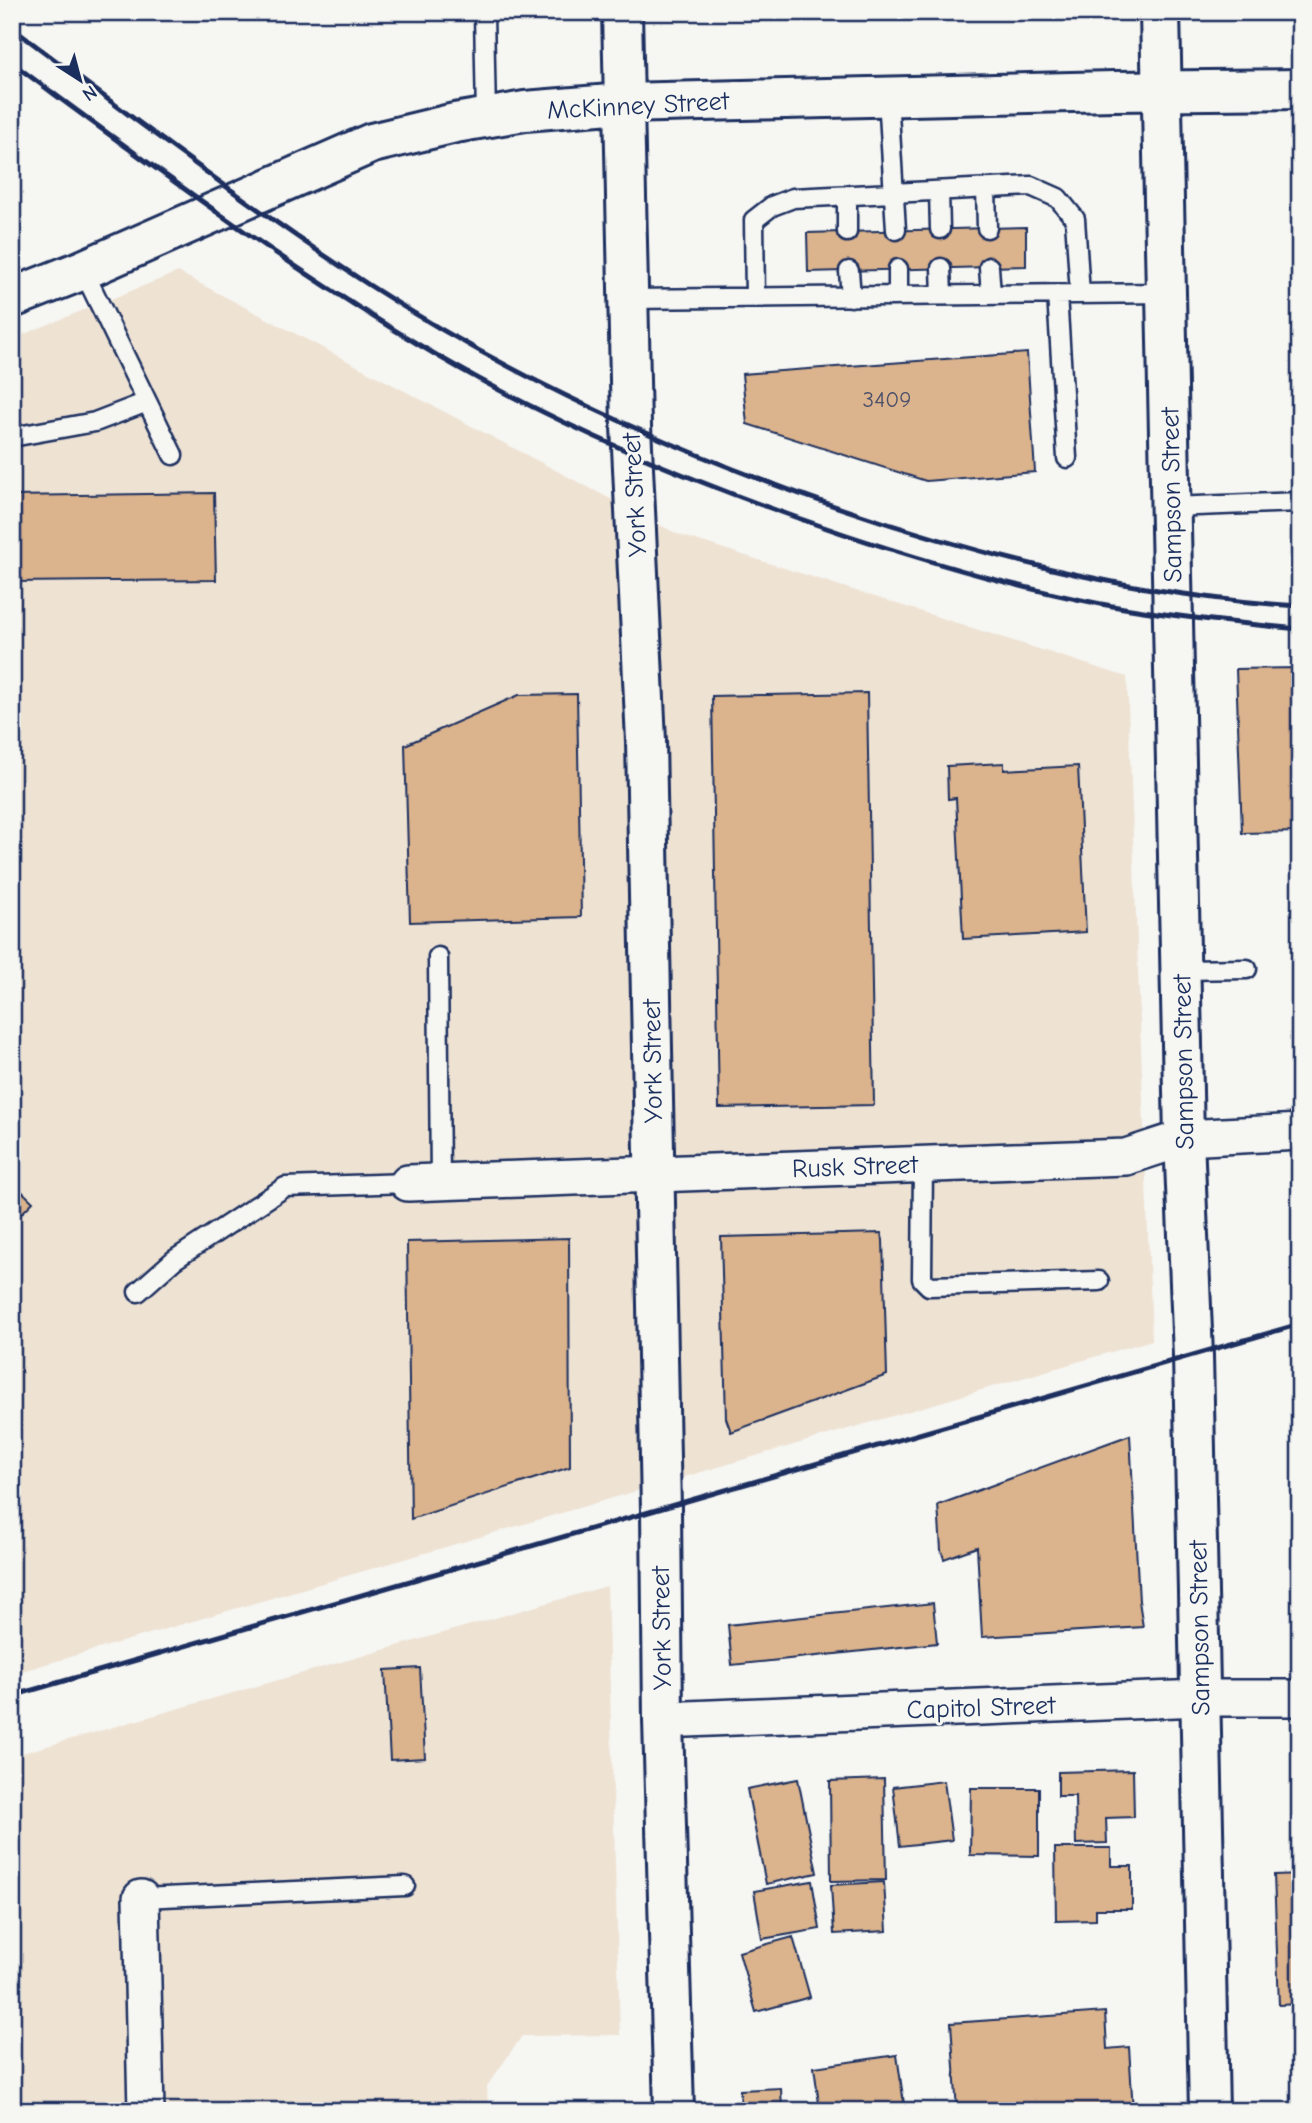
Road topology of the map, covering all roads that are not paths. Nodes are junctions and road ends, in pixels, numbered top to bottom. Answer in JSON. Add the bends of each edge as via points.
{"nodes":[{"id":1,"x":484,"y":12,"type":"edge"},
{"id":2,"x":622,"y":12,"type":"edge"},
{"id":3,"x":1160,"y":12,"type":"edge"},
{"id":4,"x":1300,"y":89,"type":"edge"},
{"id":5,"x":1163,"y":91,"type":"junction"},
{"id":6,"x":888,"y":96,"type":"junction"},
{"id":7,"x":623,"y":103,"type":"junction"},
{"id":8,"x":486,"y":118,"type":"junction"},
{"id":9,"x":986,"y":188,"type":"junction"},
{"id":10,"x":939,"y":191,"type":"junction"},
{"id":11,"x":895,"y":192,"type":"junction"},
{"id":12,"x":847,"y":195,"type":"junction"},
{"id":13,"x":987,"y":228,"type":"dead end"},
{"id":14,"x":940,"y":229,"type":"dead end"},
{"id":15,"x":896,"y":230,"type":"dead end"},
{"id":16,"x":847,"y":232,"type":"dead end"},
{"id":17,"x":989,"y":267,"type":"dead end"},
{"id":18,"x":940,"y":268,"type":"dead end"},
{"id":19,"x":898,"y":269,"type":"dead end"},
{"id":20,"x":83,"y":270,"type":"junction"},
{"id":21,"x":849,"y":271,"type":"dead end"},
{"id":22,"x":1166,"y":293,"type":"junction"},
{"id":23,"x":1057,"y":294,"type":"junction"},
{"id":24,"x":1080,"y":294,"type":"junction"},
{"id":25,"x":942,"y":295,"type":"junction"},
{"id":26,"x":991,"y":295,"type":"junction"},
{"id":27,"x":898,"y":296,"type":"junction"},
{"id":28,"x":851,"y":297,"type":"junction"},
{"id":29,"x":12,"y":298,"type":"edge"},
{"id":30,"x":755,"y":298,"type":"junction"},
{"id":31,"x":628,"y":299,"type":"junction"},
{"id":32,"x":147,"y":402,"type":"junction"},
{"id":33,"x":12,"y":438,"type":"edge"},
{"id":34,"x":173,"y":455,"type":"dead end"},
{"id":35,"x":1067,"y":458,"type":"dead end"},
{"id":36,"x":1300,"y":502,"type":"edge"},
{"id":37,"x":1171,"y":507,"type":"junction"},
{"id":38,"x":438,"y":957,"type":"dead end"},
{"id":39,"x":1247,"y":969,"type":"dead end"},
{"id":40,"x":1181,"y":970,"type":"junction"},
{"id":41,"x":1300,"y":1132,"type":"edge"},
{"id":42,"x":1184,"y":1138,"type":"junction"},
{"id":43,"x":923,"y":1164,"type":"junction"},
{"id":44,"x":654,"y":1172,"type":"junction"},
{"id":45,"x":424,"y":1182,"type":"junction"},
{"id":46,"x":1099,"y":1281,"type":"dead end"},
{"id":47,"x":138,"y":1292,"type":"dead end"},
{"id":48,"x":1200,"y":1698,"type":"junction"},
{"id":49,"x":1300,"y":1698,"type":"edge"},
{"id":50,"x":663,"y":1720,"type":"junction"},
{"id":51,"x":405,"y":1886,"type":"dead end"},
{"id":52,"x":141,"y":1898,"type":"joint"},
{"id":53,"x":146,"y":2111,"type":"edge"},
{"id":54,"x":674,"y":2111,"type":"edge"},
{"id":55,"x":1209,"y":2111,"type":"edge"}],
"edges":[{"from":1,"to":8,"type":"lane"},
{"from":2,"to":7,"type":"main road","name":"York Street"},
{"from":3,"to":5,"type":"main road","name":"Sampson Street"},
{"from":4,"to":5,"type":"main road","name":"McKinney Street"},
{"from":5,"to":6,"type":"main road","name":"McKinney Street"},
{"from":5,"to":22,"type":"main road","name":"Sampson Street"},
{"from":6,"to":7,"type":"main road","name":"McKinney Street"},
{"from":6,"to":11,"type":"lane"},
{"from":7,"to":8,"type":"main road","name":"McKinney Street"},
{"from":7,"to":31,"type":"main road","name":"York Street"},
{"from":8,"to":20,"type":"main road","name":"McKinney Street","via":[[372,143]]},
{"from":9,"to":10,"type":"lane"},
{"from":9,"to":13,"type":"lane"},
{"from":9,"to":24,"type":"lane","via":[[1031,186],[1058,198],[1075,219]]},
{"from":10,"to":11,"type":"lane"},
{"from":10,"to":14,"type":"lane"},
{"from":11,"to":12,"type":"lane"},
{"from":11,"to":15,"type":"lane"},
{"from":12,"to":16,"type":"lane"},
{"from":12,"to":30,"type":"lane","via":[[793,198],[754,220]]},
{"from":17,"to":26,"type":"lane"},
{"from":18,"to":25,"type":"lane"},
{"from":19,"to":27,"type":"lane"},
{"from":20,"to":29,"type":"main road","name":"McKinney Street"},
{"from":20,"to":32,"type":"lane"},
{"from":21,"to":28,"type":"lane"},
{"from":22,"to":24,"type":"lane"},
{"from":22,"to":37,"type":"main road","name":"Sampson Street"},
{"from":23,"to":24,"type":"lane"},
{"from":23,"to":26,"type":"lane"},
{"from":23,"to":35,"type":"lane"},
{"from":25,"to":26,"type":"lane"},
{"from":25,"to":27,"type":"lane"},
{"from":27,"to":28,"type":"lane"},
{"from":28,"to":30,"type":"lane"},
{"from":30,"to":31,"type":"lane"},
{"from":31,"to":44,"type":"main road","name":"York Street","via":[[646,741]]},
{"from":32,"to":33,"type":"lane","via":[[94,422]]},
{"from":32,"to":34,"type":"lane"},
{"from":36,"to":37,"type":"lane"},
{"from":37,"to":40,"type":"main road","name":"Sampson Street"},
{"from":38,"to":45,"type":"lane"},
{"from":39,"to":40,"type":"lane"},
{"from":40,"to":42,"type":"main road","name":"Sampson Street"},
{"from":41,"to":42,"type":"street","name":"Rusk Street"},
{"from":42,"to":43,"type":"street","name":"Rusk Street","via":[[1126,1157]]},
{"from":42,"to":48,"type":"main road","name":"Sampson Street"},
{"from":43,"to":44,"type":"street","name":"Rusk Street"},
{"from":43,"to":46,"type":"lane","via":[[922,1279],[929,1286]]},
{"from":44,"to":45,"type":"street","name":"Rusk Street"},
{"from":44,"to":50,"type":"main road","name":"York Street"},
{"from":45,"to":47,"type":"lane","via":[[285,1187],[174,1260]]},
{"from":48,"to":49,"type":"street","name":"Capitol Street"},
{"from":48,"to":50,"type":"street","name":"Capitol Street"},
{"from":48,"to":55,"type":"main road","name":"Sampson Street"},
{"from":50,"to":54,"type":"main road","name":"York Street"},
{"from":51,"to":52,"type":"lane"},
{"from":52,"to":53,"type":"street"}]}
